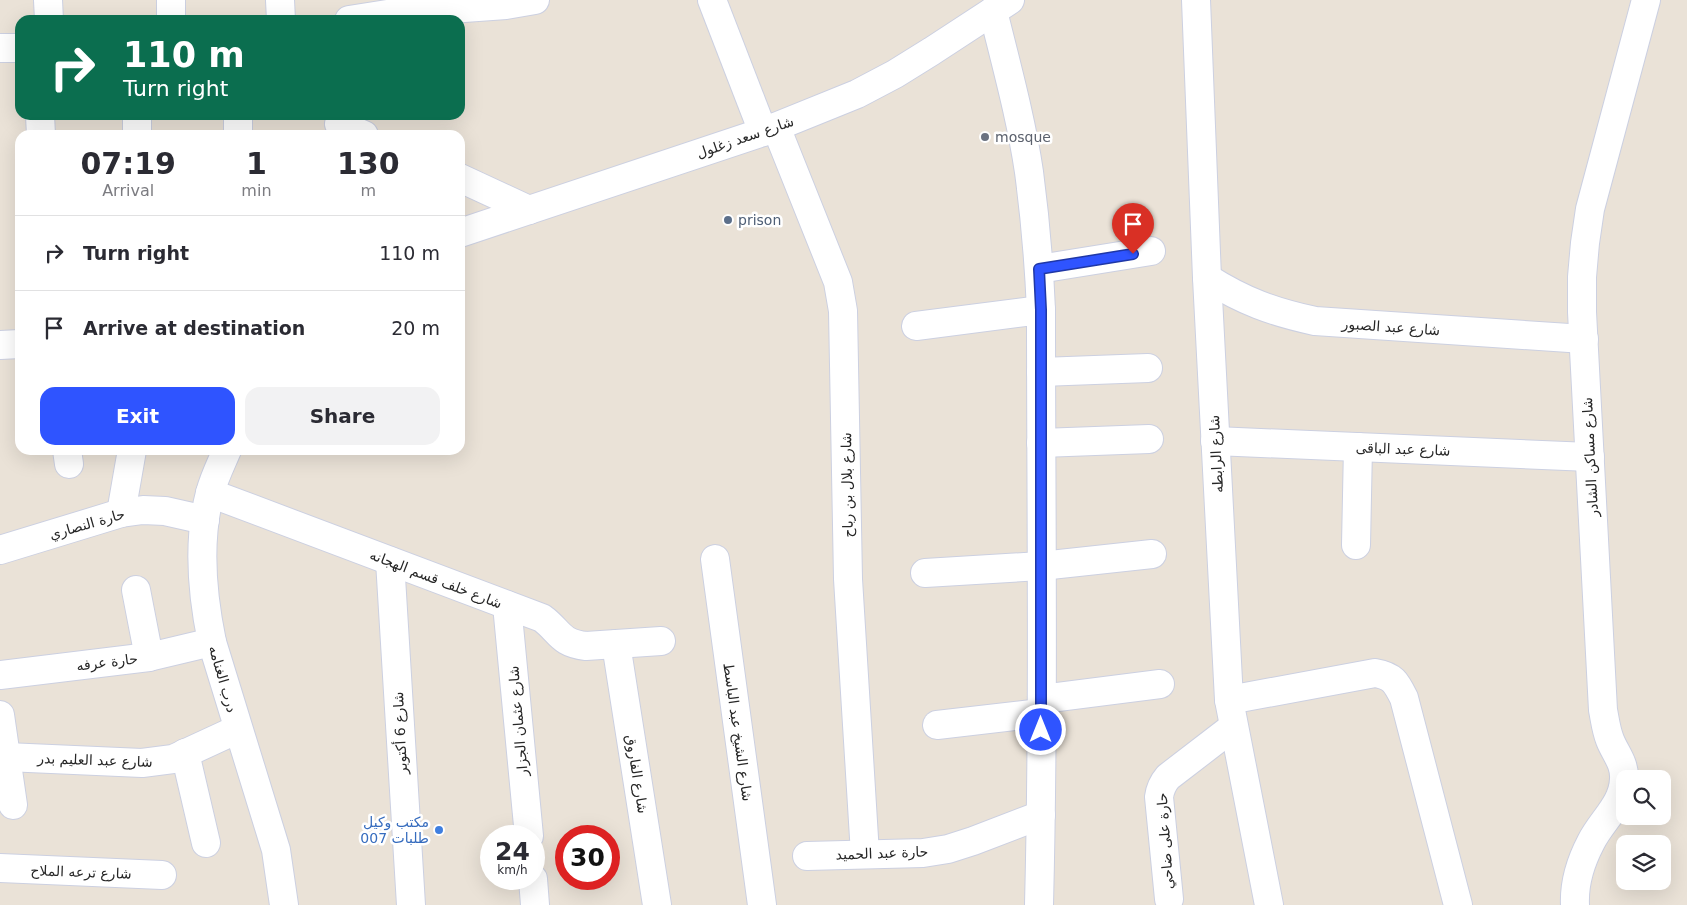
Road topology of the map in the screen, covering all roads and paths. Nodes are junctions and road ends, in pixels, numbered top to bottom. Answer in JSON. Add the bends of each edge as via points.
{"nodes":[{"id":1,"x":48,"y":0,"type":"edge"},
{"id":2,"x":171,"y":0,"type":"edge"},
{"id":3,"x":280,"y":0,"type":"edge"},
{"id":4,"x":535,"y":0,"type":"edge"},
{"id":5,"x":712,"y":0,"type":"edge"},
{"id":6,"x":1196,"y":0,"type":"edge"},
{"id":7,"x":1646,"y":0,"type":"edge"},
{"id":8,"x":506,"y":2,"type":"edge"},
{"id":9,"x":1002,"y":5,"type":"edge"},
{"id":10,"x":394,"y":7,"type":"edge"},
{"id":11,"x":48,"y":15,"type":"edge"},
{"id":12,"x":171,"y":15,"type":"edge"},
{"id":13,"x":281,"y":15,"type":"edge"},
{"id":14,"x":370,"y":15,"type":"edge"},
{"id":15,"x":0,"y":48,"type":"edge"},
{"id":16,"x":15,"y":48,"type":"edge"},
{"id":17,"x":339,"y":125,"type":"edge"},
{"id":18,"x":770,"y":129,"type":"junction"},
{"id":19,"x":352,"y":130,"type":"edge"},
{"id":20,"x":465,"y":180,"type":"edge"},
{"id":21,"x":530,"y":210,"type":"junction"},
{"id":22,"x":465,"y":231,"type":"edge"},
{"id":23,"x":1152,"y":251,"type":"dead end"},
{"id":24,"x":1039,"y":269,"type":"junction"},
{"id":25,"x":1206,"y":278,"type":"junction"},
{"id":26,"x":1041,"y":310,"type":"junction"},
{"id":27,"x":916,"y":326,"type":"dead end"},
{"id":28,"x":1584,"y":340,"type":"junction"},
{"id":29,"x":15,"y":344,"type":"edge"},
{"id":30,"x":0,"y":345,"type":"edge"},
{"id":31,"x":1148,"y":368,"type":"dead end"},
{"id":32,"x":1041,"y":372,"type":"junction"},
{"id":33,"x":1149,"y":439,"type":"dead end"},
{"id":34,"x":1215,"y":441,"type":"junction"},
{"id":35,"x":1041,"y":443,"type":"junction"},
{"id":36,"x":1358,"y":447,"type":"junction"},
{"id":37,"x":131,"y":455,"type":"edge"},
{"id":38,"x":225,"y":455,"type":"edge"},
{"id":39,"x":1590,"y":457,"type":"junction"},
{"id":40,"x":210,"y":493,"type":"junction"},
{"id":41,"x":120,"y":512,"type":"junction"},
{"id":42,"x":205,"y":520,"type":"junction"},
{"id":43,"x":1356,"y":545,"type":"dead end"},
{"id":44,"x":0,"y":550,"type":"edge"},
{"id":45,"x":1152,"y":554,"type":"dead end"},
{"id":46,"x":715,"y":559,"type":"dead end"},
{"id":47,"x":390,"y":561,"type":"junction"},
{"id":48,"x":1041,"y":566,"type":"junction"},
{"id":49,"x":925,"y":573,"type":"dead end"},
{"id":50,"x":136,"y":590,"type":"dead end"},
{"id":51,"x":507,"y":605,"type":"junction"},
{"id":52,"x":661,"y":641,"type":"dead end"},
{"id":53,"x":212,"y":642,"type":"junction"},
{"id":54,"x":616,"y":644,"type":"junction"},
{"id":55,"x":149,"y":657,"type":"junction"},
{"id":56,"x":0,"y":675,"type":"edge"},
{"id":57,"x":1160,"y":684,"type":"dead end"},
{"id":58,"x":1229,"y":700,"type":"junction"},
{"id":59,"x":1041,"y":706,"type":"junction"},
{"id":60,"x":0,"y":715,"type":"edge"},
{"id":61,"x":937,"y":725,"type":"dead end"},
{"id":62,"x":1233,"y":727,"type":"junction"},
{"id":63,"x":238,"y":729,"type":"junction"},
{"id":64,"x":185,"y":753,"type":"junction"},
{"id":65,"x":6,"y":757,"type":"junction"},
{"id":66,"x":13,"y":805,"type":"dead end"},
{"id":67,"x":1041,"y":816,"type":"junction"},
{"id":68,"x":528,"y":825,"type":"edge"},
{"id":69,"x":206,"y":843,"type":"dead end"},
{"id":70,"x":865,"y":854,"type":"junction"},
{"id":71,"x":807,"y":856,"type":"dead end"},
{"id":72,"x":0,"y":868,"type":"edge"},
{"id":73,"x":162,"y":875,"type":"dead end"},
{"id":74,"x":534,"y":890,"type":"edge"},
{"id":75,"x":1169,"y":899,"type":"dead end"},
{"id":76,"x":284,"y":905,"type":"edge"},
{"id":77,"x":411,"y":905,"type":"edge"},
{"id":78,"x":535,"y":905,"type":"edge"},
{"id":79,"x":657,"y":905,"type":"edge"},
{"id":80,"x":762,"y":905,"type":"edge"},
{"id":81,"x":1039,"y":905,"type":"edge"},
{"id":82,"x":1269,"y":905,"type":"edge"},
{"id":83,"x":1458,"y":905,"type":"edge"},
{"id":84,"x":1575,"y":905,"type":"edge"}],
"edges":[{"from":1,"to":11,"type":"street"},
{"from":2,"to":12,"type":"street"},
{"from":3,"to":13,"type":"street"},
{"from":4,"to":8,"type":"street"},
{"from":5,"to":18,"type":"street","name":"شارع بلال بن رباح"},
{"from":6,"to":25,"type":"street","name":"شارع الرابطه"},
{"from":7,"to":28,"type":"street","name":"شارع مساكن الشادر","via":[[1590,208],[1582,277]]},
{"from":8,"to":10,"type":"street"},
{"from":9,"to":18,"type":"street","name":"شارع سعد زغلول","via":[[895,74],[857,94]]},
{"from":9,"to":24,"type":"street","via":[[1029,172]]},
{"from":10,"to":14,"type":"street"},
{"from":15,"to":16,"type":"street"},
{"from":17,"to":19,"type":"street"},
{"from":18,"to":21,"type":"street","name":"شارع سعد زغلول"},
{"from":18,"to":70,"type":"street","name":"شارع بلال بن رباح","via":[[838,282],[844,311],[848,579]]},
{"from":20,"to":21,"type":"street"},
{"from":21,"to":22,"type":"street","name":"شارع سعد زغلول"},
{"from":23,"to":24,"type":"street"},
{"from":24,"to":26,"type":"street"},
{"from":25,"to":28,"type":"street","name":"شارع عبد الصبور","via":[[1258,306],[1315,322]]},
{"from":25,"to":34,"type":"street","name":"شارع الرابطه"},
{"from":26,"to":27,"type":"street"},
{"from":26,"to":32,"type":"street"},
{"from":28,"to":39,"type":"street","name":"شارع مساكن الشادر"},
{"from":29,"to":30,"type":"street"},
{"from":31,"to":32,"type":"street"},
{"from":32,"to":35,"type":"street"},
{"from":33,"to":35,"type":"street"},
{"from":34,"to":36,"type":"street","name":"شارع عبد الباقى"},
{"from":34,"to":58,"type":"street","name":"شارع الرابطه"},
{"from":35,"to":48,"type":"street"},
{"from":36,"to":39,"type":"street","name":"شارع عبد الباقى"},
{"from":36,"to":43,"type":"street"},
{"from":37,"to":41,"type":"street"},
{"from":38,"to":40,"type":"street","name":"درب الغنامه"},
{"from":39,"to":84,"type":"street","name":"شارع مساكن الشادر","via":[[1603,710],[1609,737],[1622,762],[1624,777],[1616,806],[1585,856]]},
{"from":40,"to":42,"type":"street","name":"درب الغنامه"},
{"from":40,"to":47,"type":"street","name":"شارع خلف قسم الهجانه"},
{"from":41,"to":42,"type":"street","name":"حارة النصاري","via":[[165,511]]},
{"from":41,"to":44,"type":"street","name":"حارة النصاري"},
{"from":42,"to":53,"type":"street","name":"درب الغنامه","via":[[203,581]]},
{"from":45,"to":48,"type":"street"},
{"from":46,"to":80,"type":"street","name":"شارع الشيخ عبد الباسط"},
{"from":47,"to":51,"type":"street","name":"شارع خلف قسم الهجانه"},
{"from":47,"to":77,"type":"street","name":"شارع 6 أكتوبر"},
{"from":48,"to":49,"type":"street"},
{"from":48,"to":59,"type":"street"},
{"from":50,"to":55,"type":"street"},
{"from":51,"to":54,"type":"street","name":"شارع خلف قسم الهجانه","via":[[542,618],[568,642],[586,646]]},
{"from":51,"to":68,"type":"street","name":"شارع عثمان الجزار"},
{"from":52,"to":54,"type":"street","name":"شارع خلف قسم الهجانه"},
{"from":53,"to":55,"type":"street","name":"حارة عرفه"},
{"from":53,"to":63,"type":"street","name":"درب الغنامه"},
{"from":54,"to":79,"type":"street","name":"شارع الفاروق"},
{"from":55,"to":56,"type":"street","name":"حارة عرفه"},
{"from":57,"to":59,"type":"street"},
{"from":58,"to":62,"type":"street","name":"شارع الرابطه"},
{"from":58,"to":83,"type":"street","via":[[1375,673],[1386,675],[1396,683],[1404,698]]},
{"from":59,"to":61,"type":"street"},
{"from":59,"to":67,"type":"street"},
{"from":60,"to":65,"type":"street"},
{"from":62,"to":75,"type":"street","name":"حارة على ضاحي","via":[[1168,778],[1160,790]]},
{"from":62,"to":82,"type":"street","name":"شارع الرابطه"},
{"from":63,"to":64,"type":"street","name":"شارع عبد العليم بدر"},
{"from":63,"to":76,"type":"street","name":"درب الغنامه","via":[[276,850]]},
{"from":64,"to":65,"type":"street","name":"شارع عبد العليم بدر","via":[[173,759],[142,763]]},
{"from":64,"to":69,"type":"street"},
{"from":65,"to":66,"type":"street"},
{"from":67,"to":70,"type":"street","name":"حارة عبد الحميد","via":[[948,849]]},
{"from":67,"to":81,"type":"street"},
{"from":70,"to":71,"type":"street","name":"حارة عبد الحميد"},
{"from":72,"to":73,"type":"street","name":"شارع ترعه الملاح"},
{"from":74,"to":78,"type":"street"}]}
